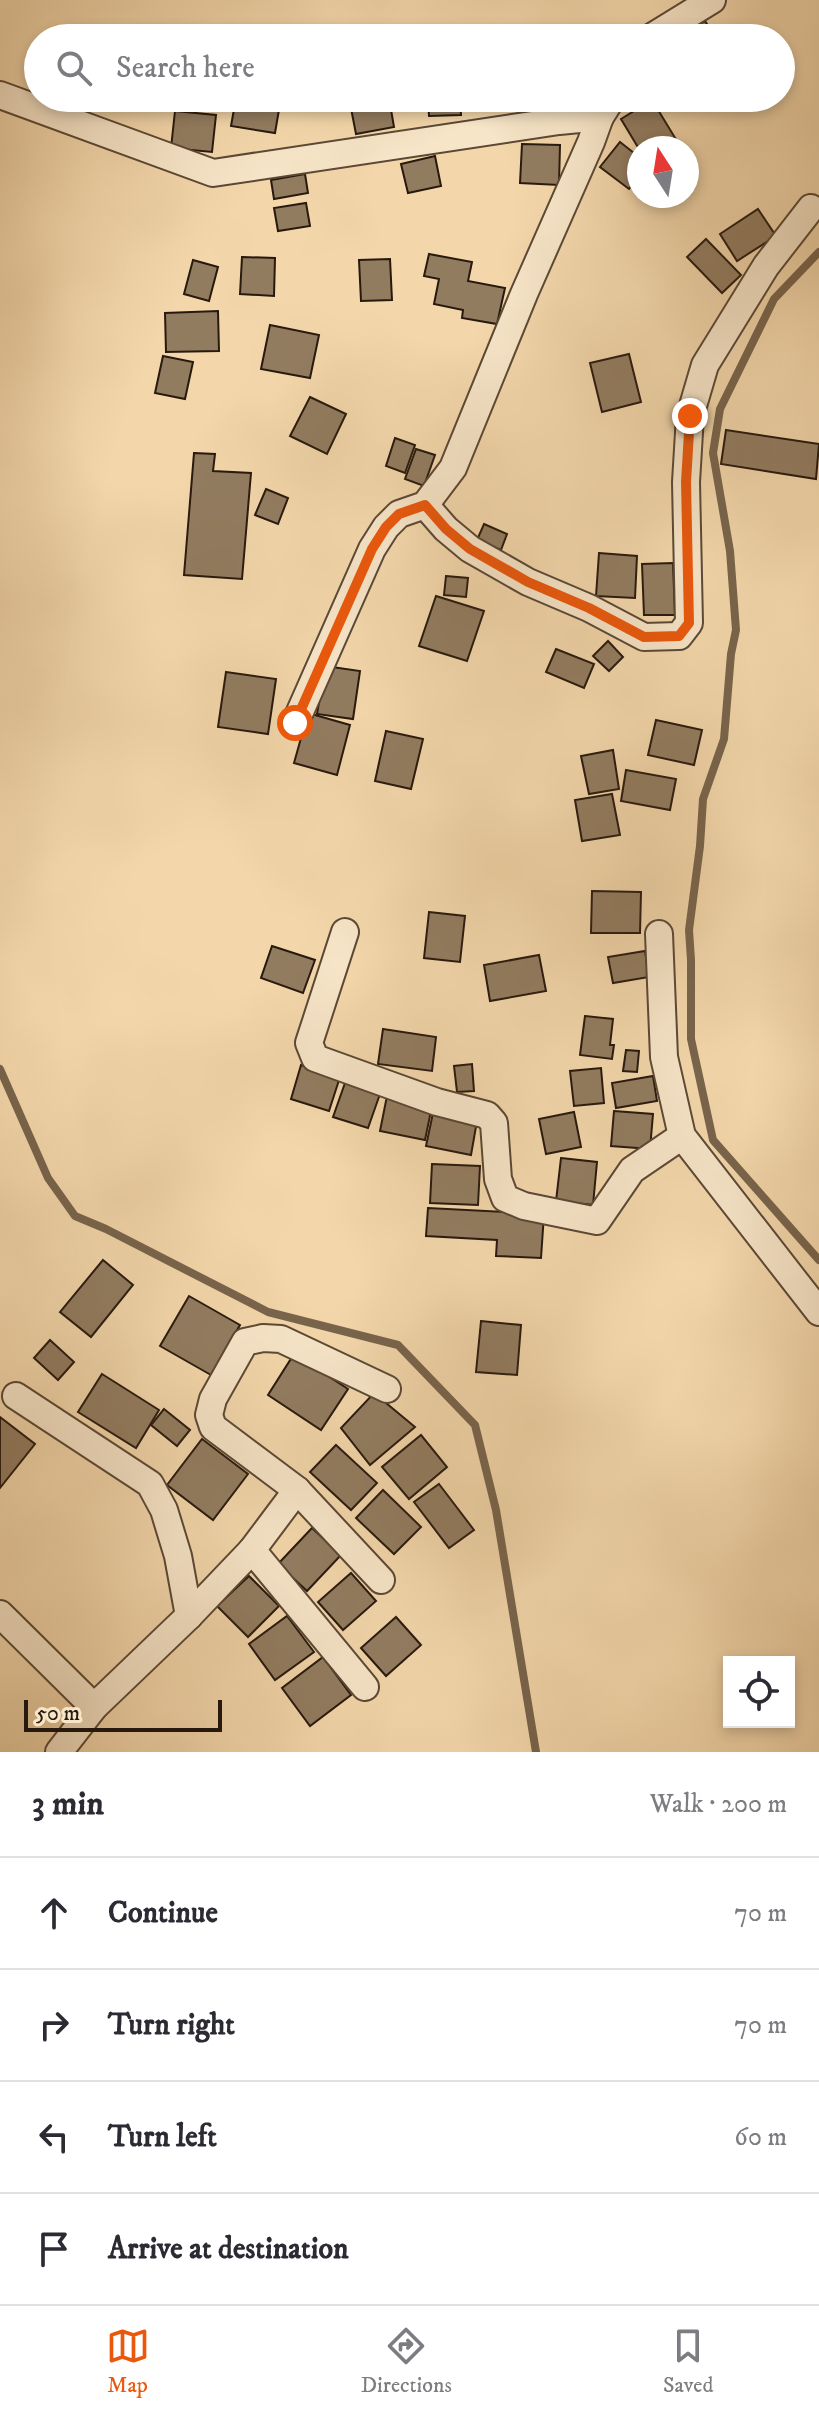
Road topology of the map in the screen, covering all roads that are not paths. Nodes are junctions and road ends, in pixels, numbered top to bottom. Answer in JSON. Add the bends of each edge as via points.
{"nodes":[{"id":1,"x":712,"y":0,"type":"edge"},
{"id":2,"x":673,"y":24,"type":"edge"},
{"id":3,"x":0,"y":95,"type":"edge"},
{"id":4,"x":24,"y":104,"type":"edge"},
{"id":5,"x":46,"y":112,"type":"edge"},
{"id":6,"x":589,"y":112,"type":"edge"},
{"id":7,"x":604,"y":112,"type":"edge"},
{"id":8,"x":811,"y":208,"type":"dead end"},
{"id":9,"x":425,"y":505,"type":"junction"},
{"id":10,"x":295,"y":723,"type":"dead end"},
{"id":11,"x":345,"y":932,"type":"dead end"},
{"id":12,"x":659,"y":934,"type":"dead end"},
{"id":13,"x":682,"y":1136,"type":"junction"},
{"id":14,"x":819,"y":1312,"type":"edge"},
{"id":15,"x":387,"y":1389,"type":"dead end"},
{"id":16,"x":16,"y":1396,"type":"dead end"},
{"id":17,"x":297,"y":1490,"type":"junction"},
{"id":18,"x":252,"y":1550,"type":"junction"},
{"id":19,"x":381,"y":1580,"type":"dead end"},
{"id":20,"x":0,"y":1614,"type":"edge"},
{"id":21,"x":189,"y":1616,"type":"junction"},
{"id":22,"x":365,"y":1687,"type":"dead end"},
{"id":23,"x":94,"y":1707,"type":"junction"},
{"id":24,"x":59,"y":1752,"type":"edge"}],
"edges":[{"from":1,"to":2,"type":"street"},
{"from":3,"to":4,"type":"street"},
{"from":5,"to":6,"type":"street","via":[[213,173],[559,121]]},
{"from":7,"to":9,"type":"street","via":[[453,468]]},
{"from":8,"to":9,"type":"street","via":[[766,266],[705,365],[690,416],[689,623],[679,636],[644,637],[528,582],[470,549]]},
{"from":9,"to":10,"type":"street","via":[[399,514],[372,549]]},
{"from":11,"to":13,"type":"street","via":[[309,1043],[315,1058],[487,1115],[494,1123],[498,1179],[505,1198],[597,1221],[632,1170]]},
{"from":12,"to":13,"type":"street","via":[[664,1057]]},
{"from":13,"to":14,"type":"street"},
{"from":15,"to":17,"type":"street","via":[[281,1339],[245,1342],[213,1399],[213,1427]]},
{"from":16,"to":21,"type":"street","via":[[150,1484],[178,1556]]},
{"from":17,"to":18,"type":"street"},
{"from":17,"to":19,"type":"street"},
{"from":18,"to":21,"type":"street"},
{"from":18,"to":22,"type":"street"},
{"from":20,"to":23,"type":"street"},
{"from":21,"to":23,"type":"street"},
{"from":23,"to":24,"type":"street"}]}
